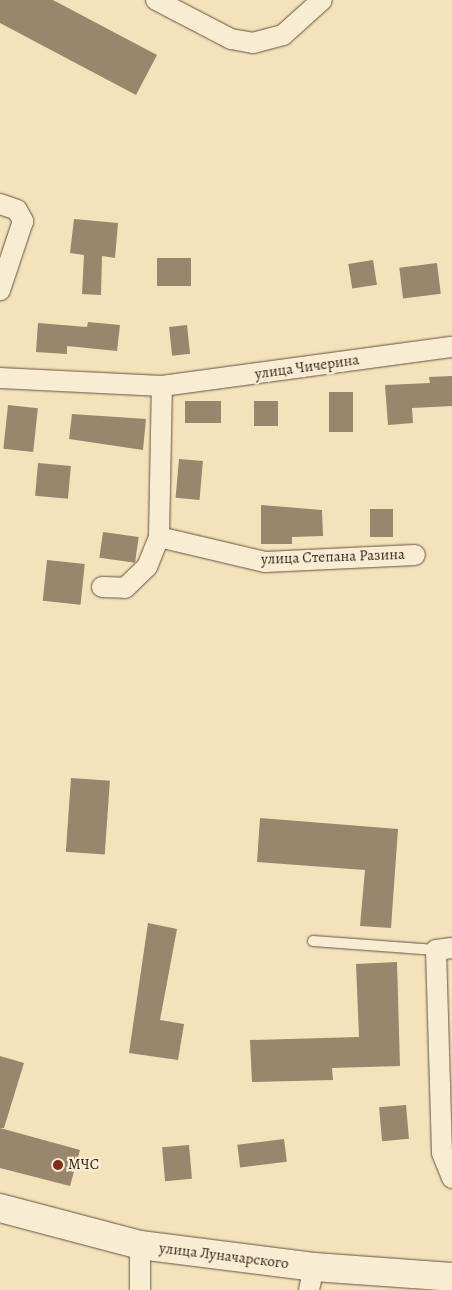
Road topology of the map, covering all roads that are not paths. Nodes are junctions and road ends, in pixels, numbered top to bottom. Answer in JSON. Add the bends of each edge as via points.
{"nodes":[{"id":1,"x":156,"y":0,"type":"edge"},
{"id":2,"x":322,"y":0,"type":"edge"},
{"id":3,"x":0,"y":204,"type":"edge"},
{"id":4,"x":0,"y":290,"type":"edge"},
{"id":5,"x":452,"y":347,"type":"edge"},
{"id":6,"x":0,"y":378,"type":"edge"},
{"id":7,"x":162,"y":386,"type":"junction"},
{"id":8,"x":159,"y":537,"type":"junction"},
{"id":9,"x":416,"y":554,"type":"dead end"},
{"id":10,"x":102,"y":587,"type":"dead end"},
{"id":11,"x":313,"y":941,"type":"dead end"},
{"id":12,"x":444,"y":949,"type":"edge"},
{"id":13,"x":452,"y":1178,"type":"edge"},
{"id":14,"x":0,"y":1208,"type":"edge"},
{"id":15,"x":140,"y":1245,"type":"junction"},
{"id":16,"x":452,"y":1277,"type":"edge"},
{"id":17,"x":312,"y":1279,"type":"edge"},
{"id":18,"x":140,"y":1290,"type":"edge"}],
"edges":[{"from":1,"to":2,"type":"street","via":[[231,39],[252,43],[283,35]]},
{"from":3,"to":4,"type":"street","via":[[17,210],[23,221]]},
{"from":5,"to":7,"type":"street","name":"улица Чичерина"},
{"from":6,"to":7,"type":"street","name":"улица Чичерина"},
{"from":7,"to":8,"type":"street"},
{"from":8,"to":9,"type":"street","name":"улица Степана Разина","via":[[265,562]]},
{"from":8,"to":10,"type":"street","via":[[147,567],[125,588]]},
{"from":11,"to":12,"type":"lane"},
{"from":12,"to":13,"type":"street","via":[[442,1154]]},
{"from":14,"to":15,"type":"main road","name":"улица Луначарского"},
{"from":15,"to":17,"type":"main road","name":"улица Луначарского"},
{"from":15,"to":18,"type":"street"},
{"from":16,"to":17,"type":"main road","name":"улица Луначарского"}]}
